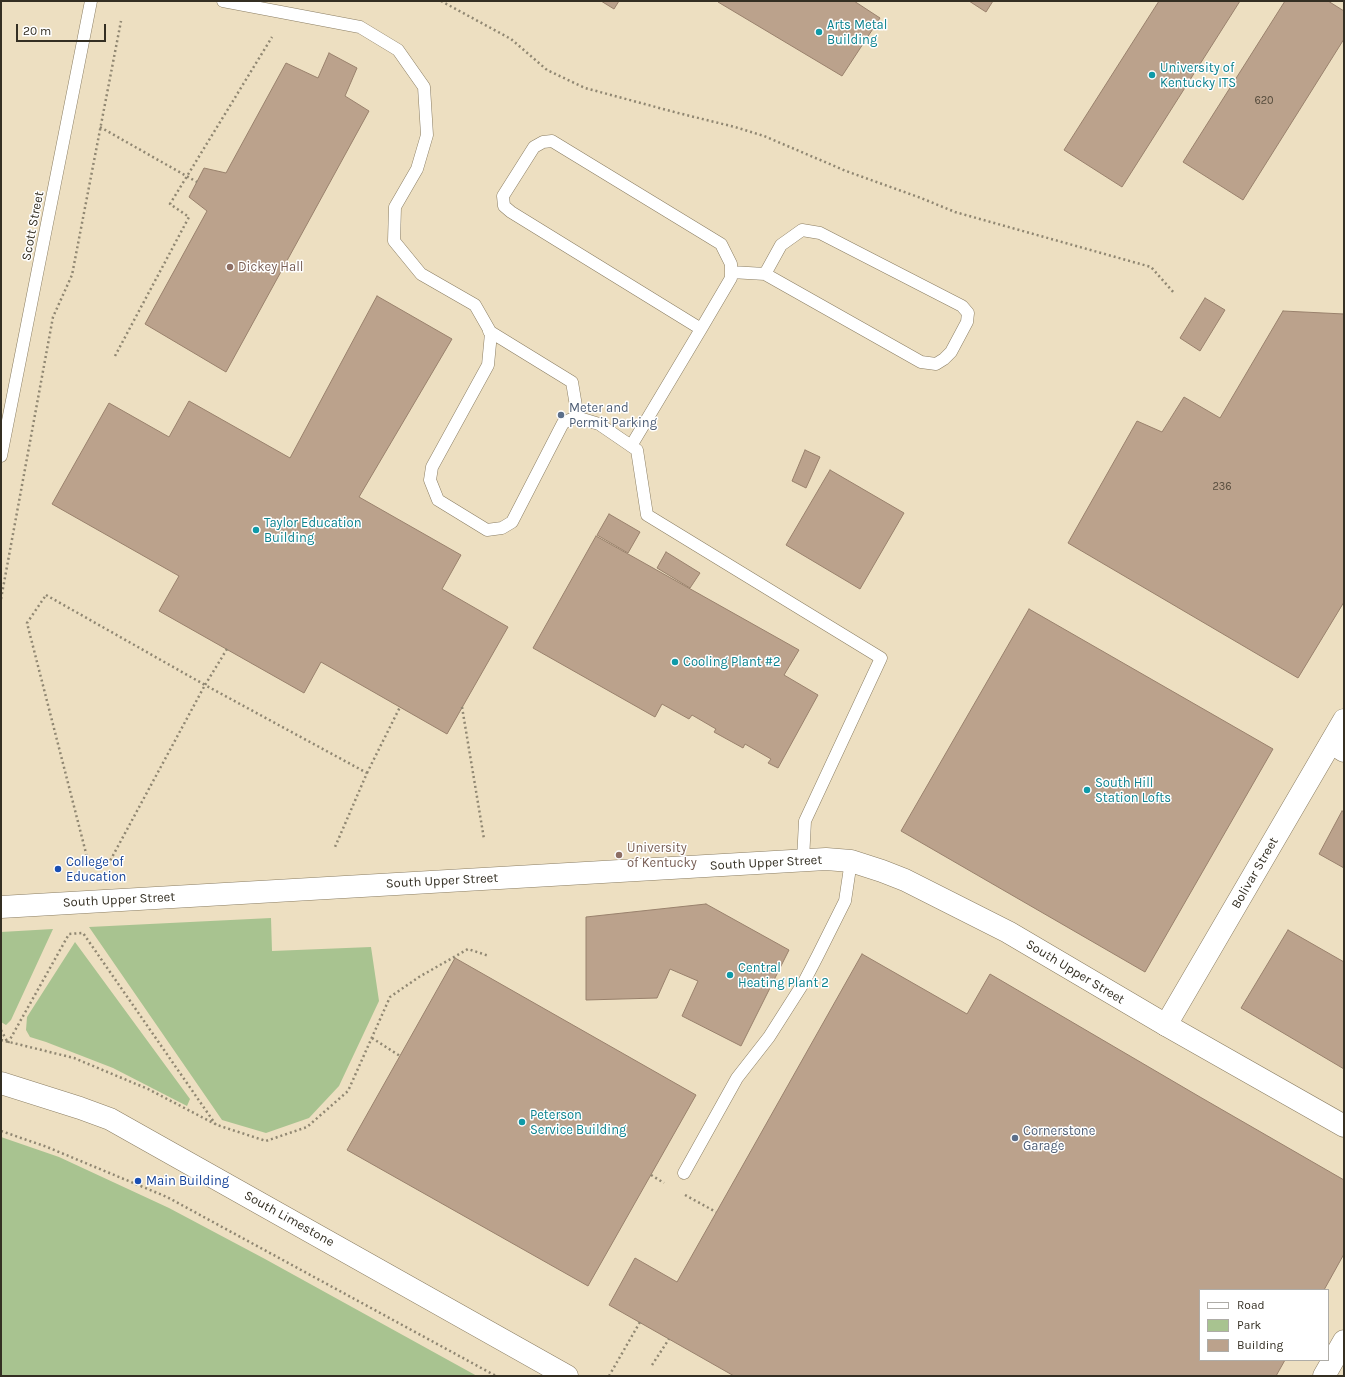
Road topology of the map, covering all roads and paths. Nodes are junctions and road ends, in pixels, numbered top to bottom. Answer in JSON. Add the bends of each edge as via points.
{"nodes":[{"id":1,"x":91,"y":1,"type":"edge"},
{"id":2,"x":223,"y":1,"type":"edge"},
{"id":3,"x":441,"y":1,"type":"edge"},
{"id":4,"x":120,"y":21,"type":"dead end"},
{"id":5,"x":272,"y":37,"type":"dead end"},
{"id":6,"x":100,"y":127,"type":"junction"},
{"id":7,"x":187,"y":177,"type":"junction"},
{"id":8,"x":197,"y":182,"type":"dead end"},
{"id":9,"x":731,"y":272,"type":"junction"},
{"id":10,"x":765,"y":274,"type":"junction"},
{"id":11,"x":1176,"y":294,"type":"dead end"},
{"id":12,"x":701,"y":329,"type":"junction"},
{"id":13,"x":489,"y":331,"type":"junction"},
{"id":14,"x":115,"y":356,"type":"dead end"},
{"id":15,"x":578,"y":418,"type":"junction"},
{"id":16,"x":631,"y":446,"type":"junction"},
{"id":17,"x":1,"y":456,"type":"edge"},
{"id":18,"x":1,"y":599,"type":"edge"},
{"id":19,"x":227,"y":649,"type":"dead end"},
{"id":20,"x":205,"y":685,"type":"junction"},
{"id":21,"x":400,"y":707,"type":"dead end"},
{"id":22,"x":462,"y":707,"type":"dead end"},
{"id":23,"x":1344,"y":720,"type":"edge"},
{"id":24,"x":1337,"y":747,"type":"edge"},
{"id":25,"x":367,"y":773,"type":"junction"},
{"id":26,"x":484,"y":839,"type":"dead end"},
{"id":27,"x":335,"y":847,"type":"dead end"},
{"id":28,"x":803,"y":860,"type":"junction"},
{"id":29,"x":851,"y":861,"type":"junction"},
{"id":30,"x":1,"y":907,"type":"edge"},
{"id":31,"x":489,"y":956,"type":"dead end"},
{"id":32,"x":1166,"y":1025,"type":"junction"},
{"id":33,"x":1,"y":1030,"type":"edge"},
{"id":34,"x":372,"y":1038,"type":"junction"},
{"id":35,"x":1,"y":1040,"type":"edge"},
{"id":36,"x":8,"y":1043,"type":"junction"},
{"id":37,"x":400,"y":1056,"type":"dead end"},
{"id":38,"x":1,"y":1083,"type":"edge"},
{"id":39,"x":217,"y":1125,"type":"junction"},
{"id":40,"x":1344,"y":1126,"type":"edge"},
{"id":41,"x":1,"y":1131,"type":"edge"},
{"id":42,"x":684,"y":1173,"type":"dead end"},
{"id":43,"x":640,"y":1322,"type":"dead end"},
{"id":44,"x":669,"y":1339,"type":"dead end"},
{"id":45,"x":1344,"y":1342,"type":"edge"},
{"id":46,"x":652,"y":1365,"type":"dead end"},
{"id":47,"x":496,"y":1376,"type":"edge"},
{"id":48,"x":567,"y":1376,"type":"edge"},
{"id":49,"x":609,"y":1376,"type":"edge"},
{"id":50,"x":1324,"y":1376,"type":"edge"}],
"edges":[{"from":1,"to":17,"type":"lane","name":"Scott Street"},
{"from":2,"to":13,"type":"lane","via":[[360,27],[398,50],[424,87],[426,135],[417,169],[395,207],[394,242],[422,274],[474,305]]},
{"from":3,"to":11,"type":"path","via":[[511,38],[547,70],[585,88],[764,136],[846,171],[955,212],[1151,267]]},
{"from":4,"to":6,"type":"path"},
{"from":5,"to":7,"type":"path"},
{"from":6,"to":7,"type":"path"},
{"from":6,"to":18,"type":"path","via":[[72,275],[53,317]]},
{"from":7,"to":8,"type":"path"},
{"from":7,"to":14,"type":"path","via":[[170,204],[189,216]]},
{"from":9,"to":10,"type":"lane"},
{"from":9,"to":12,"type":"lane","via":[[731,278]]},
{"from":9,"to":12,"type":"lane","via":[[731,264],[721,244],[552,141],[542,142],[534,147],[503,196],[504,206],[511,212]]},
{"from":10,"to":10,"type":"lane","via":[[921,362],[936,364],[944,360],[967,322],[968,313],[962,306],[820,233],[802,230],[781,245]]},
{"from":12,"to":16,"type":"lane"},
{"from":13,"to":15,"type":"lane","via":[[572,382]]},
{"from":13,"to":15,"type":"lane","via":[[491,333],[488,365],[432,467],[430,480],[438,500],[487,530],[502,528],[512,522],[563,423]]},
{"from":15,"to":16,"type":"lane","via":[[599,424]]},
{"from":16,"to":28,"type":"lane","via":[[637,450],[647,515],[881,658],[805,822]]},
{"from":19,"to":20,"type":"path"},
{"from":20,"to":20,"type":"path","via":[[46,595],[27,623],[88,861],[110,861]]},
{"from":20,"to":25,"type":"path"},
{"from":21,"to":25,"type":"path"},
{"from":22,"to":26,"type":"path"},
{"from":23,"to":24,"type":"main road","name":"Bolivar Street"},
{"from":24,"to":32,"type":"main road","name":"Bolivar Street"},
{"from":25,"to":27,"type":"path"},
{"from":28,"to":29,"type":"main road","name":"South Upper Street"},
{"from":28,"to":30,"type":"main road","name":"South Upper Street"},
{"from":29,"to":32,"type":"main road","name":"South Upper Street","via":[[905,880],[1008,932]]},
{"from":29,"to":42,"type":"lane","via":[[845,901],[804,982],[769,1037],[737,1078]]},
{"from":31,"to":34,"type":"path","via":[[468,949],[390,997]]},
{"from":32,"to":40,"type":"main road","name":"South Upper Street"},
{"from":33,"to":36,"type":"path"},
{"from":34,"to":37,"type":"path"},
{"from":34,"to":39,"type":"path","via":[[348,1092],[308,1127],[266,1141]]},
{"from":35,"to":36,"type":"path"},
{"from":36,"to":39,"type":"path","via":[[74,1058],[148,1089]]},
{"from":36,"to":39,"type":"path","via":[[69,934],[83,933]]},
{"from":38,"to":48,"type":"main road","name":"South Limestone","via":[[110,1119]]},
{"from":41,"to":47,"type":"path","via":[[47,1147],[167,1197]]},
{"from":43,"to":49,"type":"path"},
{"from":44,"to":46,"type":"path"},
{"from":45,"to":50,"type":"main road"}]}
